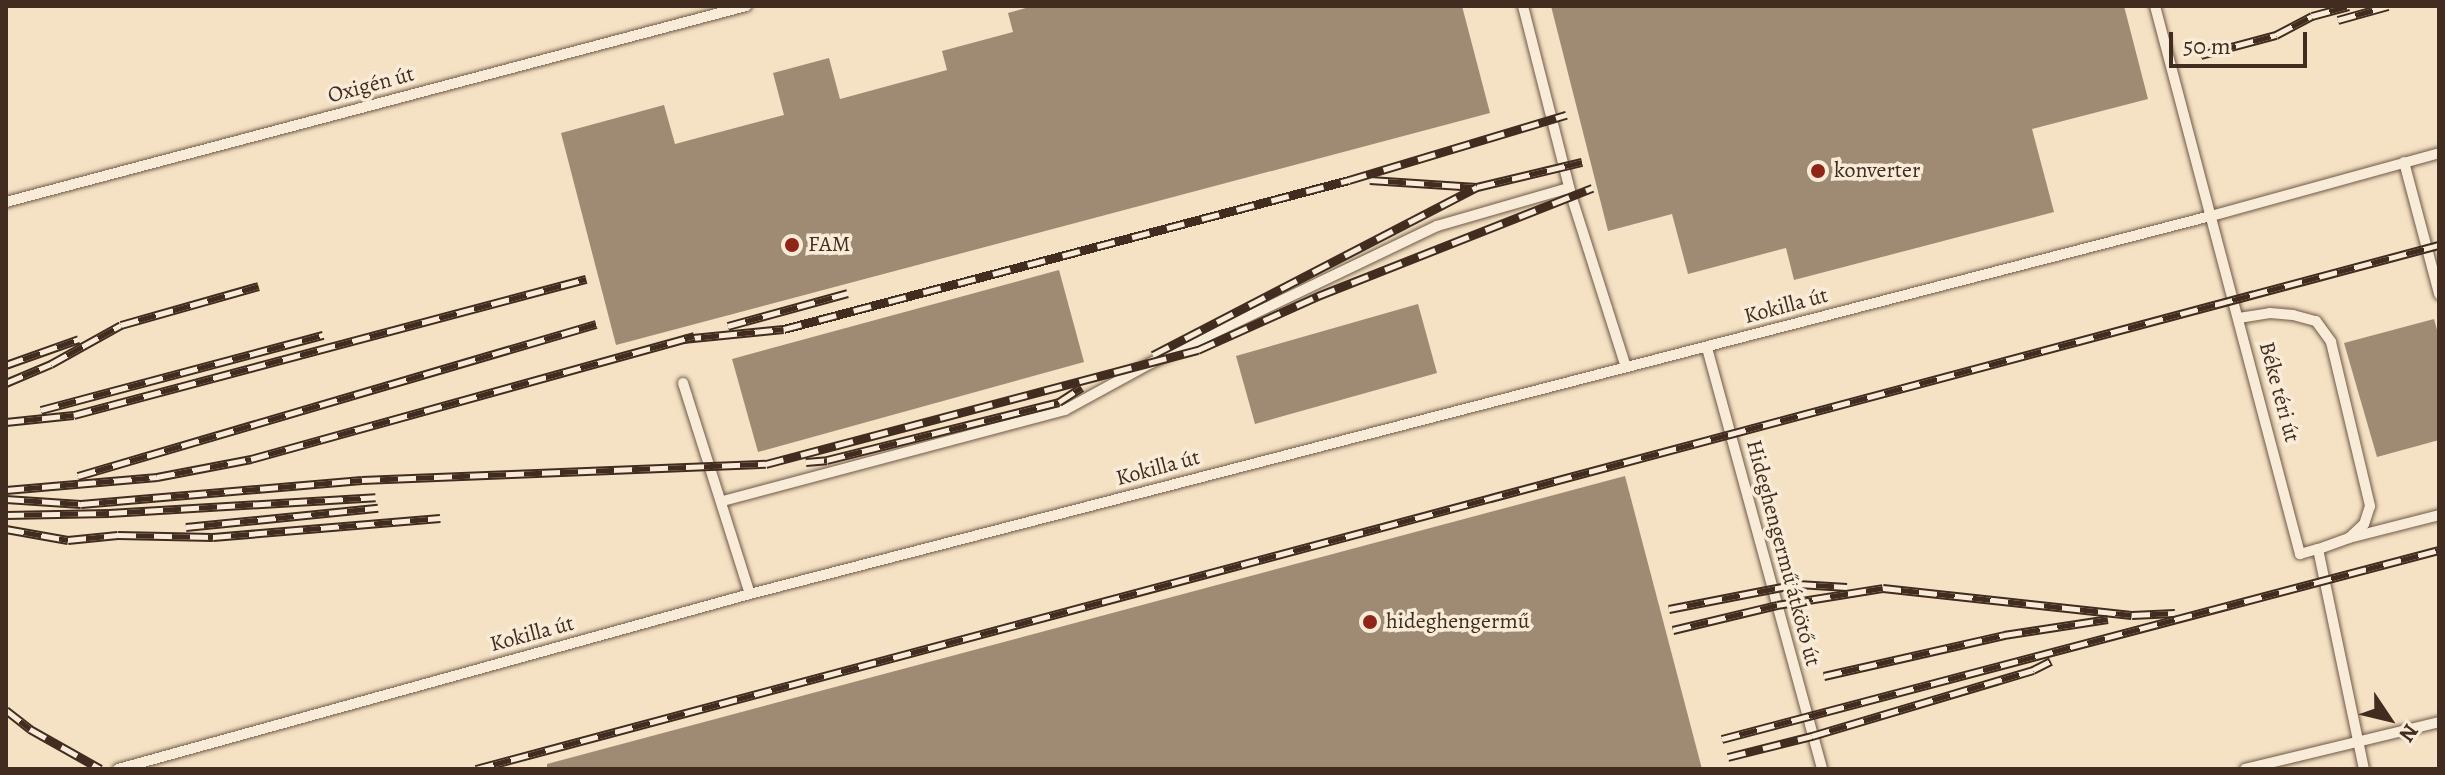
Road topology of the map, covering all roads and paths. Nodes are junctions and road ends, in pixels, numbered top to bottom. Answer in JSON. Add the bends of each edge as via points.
{"nodes":[{"id":1,"x":746,"y":6,"type":"edge"},
{"id":2,"x":1523,"y":6,"type":"edge"},
{"id":3,"x":2155,"y":6,"type":"edge"},
{"id":4,"x":2439,"y":153,"type":"edge"},
{"id":5,"x":2404,"y":162,"type":"junction"},
{"id":6,"x":1569,"y":188,"type":"junction"},
{"id":7,"x":6,"y":202,"type":"edge"},
{"id":8,"x":2211,"y":216,"type":"junction"},
{"id":9,"x":2439,"y":294,"type":"edge"},
{"id":10,"x":2239,"y":318,"type":"junction"},
{"id":11,"x":1707,"y":348,"type":"junction"},
{"id":12,"x":1626,"y":367,"type":"junction"},
{"id":13,"x":683,"y":383,"type":"dead end"},
{"id":14,"x":723,"y":501,"type":"junction"},
{"id":15,"x":2439,"y":515,"type":"edge"},
{"id":16,"x":2349,"y":538,"type":"junction"},
{"id":17,"x":2318,"y":549,"type":"junction"},
{"id":18,"x":750,"y":594,"type":"junction"},
{"id":19,"x":2439,"y":722,"type":"edge"},
{"id":20,"x":2358,"y":739,"type":"junction"},
{"id":21,"x":118,"y":769,"type":"edge"},
{"id":22,"x":1822,"y":769,"type":"edge"},
{"id":23,"x":2245,"y":769,"type":"edge"},
{"id":24,"x":2364,"y":769,"type":"edge"}],
"edges":[{"from":1,"to":7,"type":"lane","name":"Oxigén út"},
{"from":2,"to":6,"type":"lane"},
{"from":3,"to":8,"type":"lane","name":"Béke téri út"},
{"from":4,"to":5,"type":"lane","name":"Kokilla út"},
{"from":5,"to":8,"type":"lane","name":"Kokilla út"},
{"from":5,"to":9,"type":"lane"},
{"from":6,"to":12,"type":"lane"},
{"from":6,"to":14,"type":"lane","via":[[1437,226],[1065,410]]},
{"from":8,"to":10,"type":"lane","name":"Béke téri út"},
{"from":8,"to":11,"type":"lane","name":"Kokilla út"},
{"from":10,"to":16,"type":"lane","via":[[2270,313],[2316,321],[2331,342],[2370,506],[2364,524]]},
{"from":10,"to":17,"type":"lane","name":"Béke téri út","via":[[2300,554]]},
{"from":11,"to":12,"type":"lane","name":"Kokilla út"},
{"from":11,"to":22,"type":"lane","name":"Hideghengermű átkötő út"},
{"from":12,"to":18,"type":"lane","name":"Kokilla út"},
{"from":13,"to":14,"type":"lane"},
{"from":14,"to":18,"type":"lane"},
{"from":15,"to":16,"type":"lane"},
{"from":16,"to":17,"type":"lane"},
{"from":17,"to":20,"type":"lane"},
{"from":18,"to":21,"type":"lane","name":"Kokilla út"},
{"from":19,"to":20,"type":"lane"},
{"from":20,"to":23,"type":"lane"},
{"from":20,"to":24,"type":"lane"}]}
